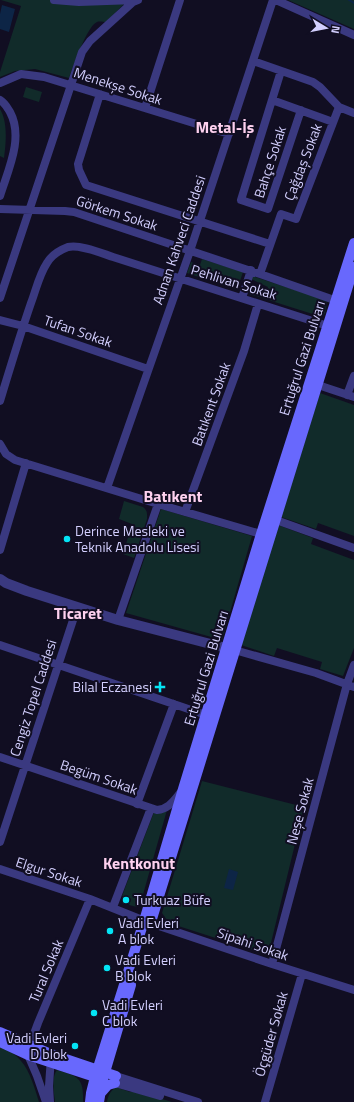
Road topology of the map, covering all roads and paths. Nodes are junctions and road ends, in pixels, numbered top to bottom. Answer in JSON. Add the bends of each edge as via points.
{"nodes":[{"id":1,"x":54,"y":0,"type":"edge"},
{"id":2,"x":137,"y":0,"type":"edge"},
{"id":3,"x":180,"y":0,"type":"edge"},
{"id":4,"x":273,"y":0,"type":"edge"},
{"id":5,"x":276,"y":0,"type":"edge"},
{"id":6,"x":354,"y":35,"type":"edge"},
{"id":7,"x":253,"y":61,"type":"junction"},
{"id":8,"x":281,"y":71,"type":"junction"},
{"id":9,"x":0,"y":83,"type":"edge"},
{"id":10,"x":71,"y":85,"type":"junction"},
{"id":11,"x":100,"y":94,"type":"junction"},
{"id":12,"x":0,"y":100,"type":"edge"},
{"id":13,"x":272,"y":100,"type":"junction"},
{"id":14,"x":339,"y":107,"type":"junction"},
{"id":15,"x":145,"y":108,"type":"junction"},
{"id":16,"x":301,"y":110,"type":"junction"},
{"id":17,"x":354,"y":113,"type":"edge"},
{"id":18,"x":332,"y":122,"type":"junction"},
{"id":19,"x":229,"y":134,"type":"junction"},
{"id":20,"x":0,"y":196,"type":"edge"},
{"id":21,"x":0,"y":209,"type":"edge"},
{"id":22,"x":268,"y":209,"type":"junction"},
{"id":23,"x":30,"y":210,"type":"junction"},
{"id":24,"x":281,"y":214,"type":"junction"},
{"id":25,"x":200,"y":222,"type":"junction"},
{"id":26,"x":354,"y":243,"type":"edge"},
{"id":27,"x":270,"y":244,"type":"junction"},
{"id":28,"x":190,"y":251,"type":"junction"},
{"id":29,"x":251,"y":270,"type":"junction"},
{"id":30,"x":353,"y":272,"type":"edge"},
{"id":31,"x":260,"y":274,"type":"junction"},
{"id":32,"x":180,"y":279,"type":"junction"},
{"id":33,"x":0,"y":298,"type":"edge"},
{"id":34,"x":242,"y":298,"type":"junction"},
{"id":35,"x":339,"y":302,"type":"junction"},
{"id":36,"x":258,"y":304,"type":"junction"},
{"id":37,"x":0,"y":320,"type":"edge"},
{"id":38,"x":23,"y":326,"type":"junction"},
{"id":39,"x":328,"y":326,"type":"junction"},
{"id":40,"x":148,"y":369,"type":"junction"},
{"id":41,"x":354,"y":376,"type":"edge"},
{"id":42,"x":318,"y":385,"type":"junction"},
{"id":43,"x":350,"y":396,"type":"edge"},
{"id":44,"x":0,"y":402,"type":"edge"},
{"id":45,"x":0,"y":444,"type":"edge"},
{"id":46,"x":26,"y":463,"type":"junction"},
{"id":47,"x":107,"y":488,"type":"junction"},
{"id":48,"x":158,"y":504,"type":"junction"},
{"id":49,"x":186,"y":512,"type":"junction"},
{"id":50,"x":276,"y":520,"type":"junction"},
{"id":51,"x":262,"y":534,"type":"junction"},
{"id":52,"x":354,"y":548,"type":"edge"},
{"id":53,"x":0,"y":550,"type":"edge"},
{"id":54,"x":0,"y":579,"type":"edge"},
{"id":55,"x":77,"y":608,"type":"junction"},
{"id":56,"x":118,"y":620,"type":"junction"},
{"id":57,"x":0,"y":645,"type":"edge"},
{"id":58,"x":231,"y":649,"type":"junction"},
{"id":59,"x":58,"y":664,"type":"junction"},
{"id":60,"x":354,"y":665,"type":"edge"},
{"id":61,"x":350,"y":686,"type":"edge"},
{"id":62,"x":174,"y":704,"type":"junction"},
{"id":63,"x":206,"y":715,"type":"junction"},
{"id":64,"x":0,"y":757,"type":"edge"},
{"id":65,"x":24,"y":765,"type":"junction"},
{"id":66,"x":183,"y":789,"type":"junction"},
{"id":67,"x":137,"y":804,"type":"junction"},
{"id":68,"x":151,"y":808,"type":"junction"},
{"id":69,"x":0,"y":842,"type":"edge"},
{"id":70,"x":0,"y":869,"type":"edge"},
{"id":71,"x":90,"y":899,"type":"junction"},
{"id":72,"x":113,"y":908,"type":"junction"},
{"id":73,"x":147,"y":922,"type":"junction"},
{"id":74,"x":272,"y":964,"type":"junction"},
{"id":75,"x":302,"y":974,"type":"junction"},
{"id":76,"x":354,"y":990,"type":"edge"},
{"id":77,"x":0,"y":1032,"type":"edge"},
{"id":78,"x":0,"y":1042,"type":"edge"},
{"id":79,"x":29,"y":1050,"type":"junction"},
{"id":80,"x":106,"y":1053,"type":"junction"},
{"id":81,"x":51,"y":1058,"type":"junction"},
{"id":82,"x":96,"y":1073,"type":"junction"},
{"id":83,"x":116,"y":1080,"type":"junction"},
{"id":84,"x":95,"y":1098,"type":"edge"},
{"id":85,"x":46,"y":1102,"type":"edge"},
{"id":86,"x":50,"y":1102,"type":"edge"},
{"id":87,"x":179,"y":1102,"type":"edge"},
{"id":88,"x":198,"y":1102,"type":"edge"},
{"id":89,"x":265,"y":1102,"type":"edge"}],
"edges":[{"from":1,"to":2,"type":"street"},
{"from":2,"to":10,"type":"street","via":[[86,46]]},
{"from":3,"to":15,"type":"street"},
{"from":4,"to":7,"type":"street","name":"Adnan Kahveci Caddesi"},
{"from":5,"to":6,"type":"street"},
{"from":7,"to":8,"type":"street"},
{"from":7,"to":19,"type":"street","name":"Adnan Kahveci Caddesi"},
{"from":8,"to":13,"type":"street"},
{"from":8,"to":14,"type":"street","via":[[316,84]]},
{"from":9,"to":10,"type":"street","name":"Menekşe Sokak","via":[[20,74],[44,76]]},
{"from":10,"to":11,"type":"street","name":"Menekşe Sokak"},
{"from":10,"to":23,"type":"street"},
{"from":11,"to":15,"type":"street","name":"Menekşe Sokak"},
{"from":11,"to":25,"type":"street","via":[[78,164],[84,183]]},
{"from":12,"to":20,"type":"street","via":[[7,106],[15,122],[16,134],[13,156]]},
{"from":13,"to":16,"type":"street"},
{"from":13,"to":22,"type":"street","name":"Bahçe Sokak","via":[[241,200]]},
{"from":14,"to":17,"type":"street"},
{"from":14,"to":18,"type":"street","name":"Çağdaş Sokak"},
{"from":15,"to":19,"type":"street","name":"Menekşe Sokak"},
{"from":16,"to":18,"type":"street"},
{"from":16,"to":22,"type":"street","name":"Bahçe Sokak"},
{"from":18,"to":24,"type":"street","name":"Çağdaş Sokak","via":[[296,219]]},
{"from":19,"to":25,"type":"street","name":"Adnan Kahveci Caddesi"},
{"from":21,"to":23,"type":"street","name":"Görkem Sokak"},
{"from":22,"to":24,"type":"street"},
{"from":23,"to":28,"type":"street","name":"Görkem Sokak","via":[[74,212]]},
{"from":23,"to":33,"type":"street"},
{"from":24,"to":27,"type":"street","name":"Çağdaş Sokak"},
{"from":25,"to":27,"type":"street"},
{"from":25,"to":28,"type":"street","name":"Adnan Kahveci Caddesi"},
{"from":26,"to":35,"type":"main road","name":"Ertuğrul Gazi Bulvarı"},
{"from":27,"to":31,"type":"street","name":"Çağdaş Sokak"},
{"from":28,"to":29,"type":"street","name":"Görkem Sokak"},
{"from":28,"to":32,"type":"street","name":"Adnan Kahveci Caddesi"},
{"from":29,"to":31,"type":"street","name":"Görkem Sokak"},
{"from":29,"to":34,"type":"street"},
{"from":30,"to":35,"type":"main road","name":"Ertuğrul Gazi Bulvarı"},
{"from":31,"to":35,"type":"street","name":"Görkem Sokak"},
{"from":32,"to":34,"type":"street","name":"Pehlivan Sokak"},
{"from":32,"to":38,"type":"street","name":"Pehlivan Sokak","via":[[82,248],[63,249],[46,264]]},
{"from":32,"to":40,"type":"street","name":"Adnan Kahveci Caddesi"},
{"from":34,"to":36,"type":"street","name":"Pehlivan Sokak"},
{"from":35,"to":39,"type":"main road","name":"Ertuğrul Gazi Bulvarı"},
{"from":35,"to":42,"type":"main road","name":"Ertuğrul Gazi Bulvarı"},
{"from":36,"to":39,"type":"street","name":"Pehlivan Sokak"},
{"from":36,"to":49,"type":"street","name":"Batıkent Sokak","via":[[244,351]]},
{"from":37,"to":38,"type":"street","name":"Tufan Sokak"},
{"from":38,"to":40,"type":"street","name":"Tufan Sokak"},
{"from":38,"to":44,"type":"street","name":"Pehlivan Sokak"},
{"from":39,"to":51,"type":"main road","name":"Ertuğrul Gazi Bulvarı"},
{"from":40,"to":47,"type":"street","name":"Adnan Kahveci Caddesi"},
{"from":41,"to":43,"type":"street"},
{"from":42,"to":43,"type":"street"},
{"from":42,"to":50,"type":"main road","name":"Ertuğrul Gazi Bulvarı"},
{"from":45,"to":46,"type":"street","via":[[6,454]]},
{"from":46,"to":47,"type":"street"},
{"from":46,"to":53,"type":"street"},
{"from":47,"to":48,"type":"street"},
{"from":48,"to":49,"type":"street"},
{"from":48,"to":56,"type":"street"},
{"from":49,"to":51,"type":"street"},
{"from":50,"to":52,"type":"street"},
{"from":50,"to":58,"type":"main road","name":"Ertuğrul Gazi Bulvarı"},
{"from":51,"to":58,"type":"main road","name":"Ertuğrul Gazi Bulvarı"},
{"from":54,"to":55,"type":"street"},
{"from":55,"to":56,"type":"street"},
{"from":55,"to":59,"type":"street","name":"Cengiz Topel Caddesi"},
{"from":56,"to":58,"type":"street"},
{"from":57,"to":59,"type":"street"},
{"from":58,"to":61,"type":"street","via":[[290,665]]},
{"from":58,"to":63,"type":"main road","name":"Ertuğrul Gazi Bulvarı"},
{"from":58,"to":73,"type":"main road","name":"Ertuğrul Gazi Bulvarı"},
{"from":59,"to":62,"type":"street"},
{"from":59,"to":65,"type":"street","name":"Cengiz Topel Caddesi"},
{"from":60,"to":61,"type":"street","name":"Neşe Sokak"},
{"from":61,"to":74,"type":"street","name":"Neşe Sokak"},
{"from":62,"to":63,"type":"street"},
{"from":62,"to":67,"type":"street"},
{"from":63,"to":66,"type":"main road","name":"Ertuğrul Gazi Bulvarı"},
{"from":64,"to":65,"type":"street","name":"Begüm Sokak"},
{"from":65,"to":67,"type":"street","name":"Begüm Sokak"},
{"from":65,"to":69,"type":"street","name":"Cengiz Topel Caddesi"},
{"from":66,"to":68,"type":"street","name":"Begüm Sokak","via":[[166,808]]},
{"from":66,"to":73,"type":"main road","name":"Ertuğrul Gazi Bulvarı"},
{"from":67,"to":68,"type":"street","name":"Begüm Sokak"},
{"from":68,"to":72,"type":"street"},
{"from":70,"to":71,"type":"street","name":"Elgur Sokak"},
{"from":71,"to":72,"type":"street","name":"Elgur Sokak"},
{"from":71,"to":79,"type":"street","name":"Tural Sokak"},
{"from":72,"to":73,"type":"street","name":"Sipahi Sokak"},
{"from":73,"to":74,"type":"street","name":"Sipahi Sokak"},
{"from":73,"to":80,"type":"main road","name":"Ertuğrul Gazi Bulvarı"},
{"from":74,"to":75,"type":"street","name":"Sipahi Sokak"},
{"from":75,"to":76,"type":"street","name":"Sipahi Sokak"},
{"from":75,"to":89,"type":"street","name":"Öçgüder Sokak"},
{"from":77,"to":79,"type":"main road"},
{"from":78,"to":79,"type":"main road"},
{"from":79,"to":81,"type":"main road"},
{"from":79,"to":85,"type":"street"},
{"from":80,"to":82,"type":"main road","name":"Ertuğrul Gazi Bulvarı"},
{"from":80,"to":82,"type":"main road","via":[[94,1064]]},
{"from":80,"to":83,"type":"main road"},
{"from":81,"to":82,"type":"main road"},
{"from":81,"to":86,"type":"street"},
{"from":82,"to":83,"type":"main road"},
{"from":82,"to":84,"type":"main road","name":"Ertuğrul Gazi Bulvarı"},
{"from":82,"to":84,"type":"main road","via":[[89,1082]]},
{"from":83,"to":84,"type":"main road"},
{"from":83,"to":87,"type":"street"},
{"from":83,"to":88,"type":"street"}]}
